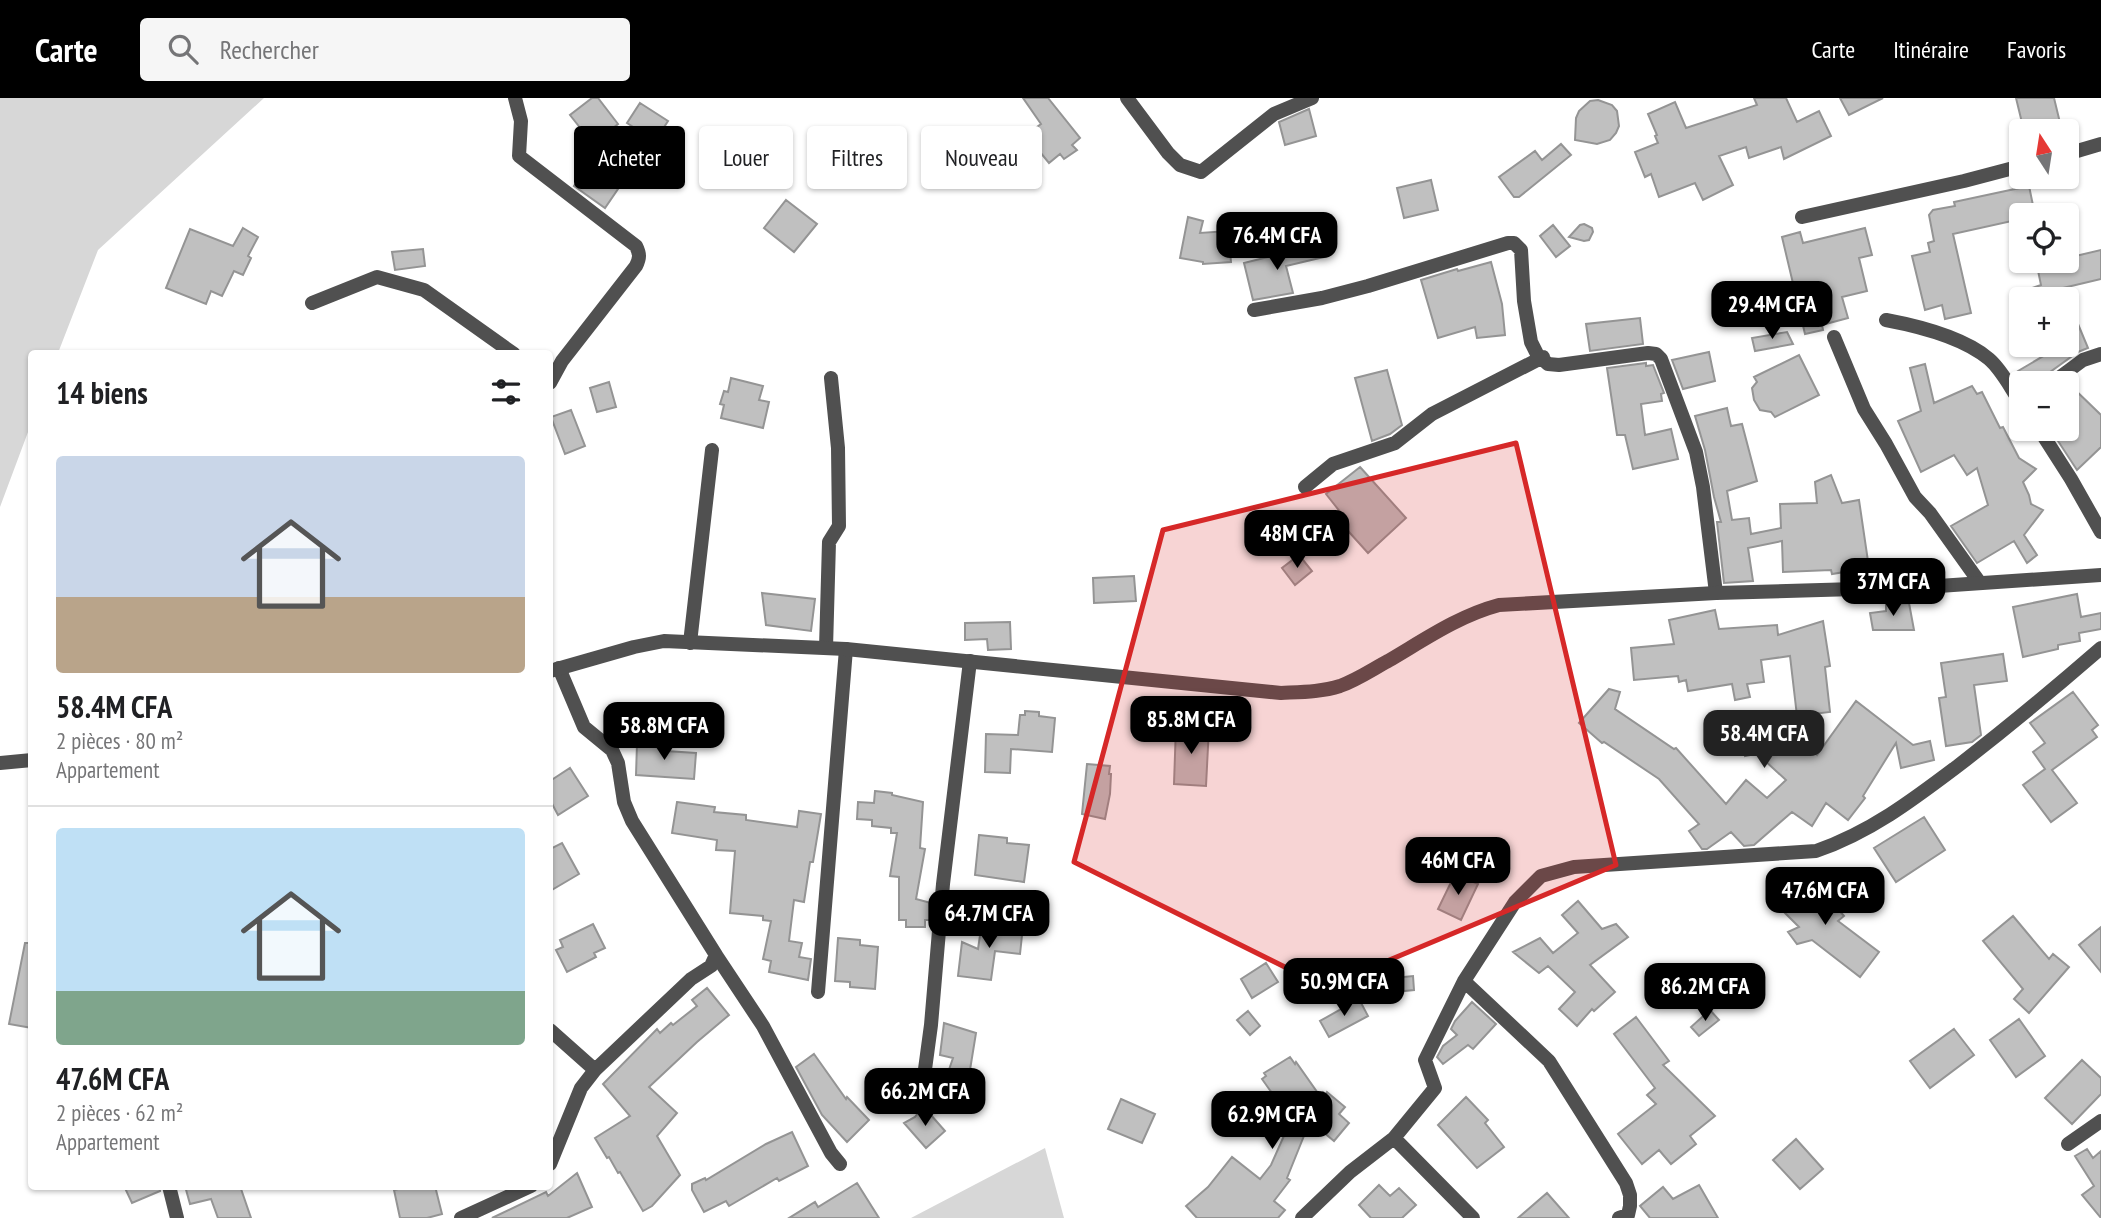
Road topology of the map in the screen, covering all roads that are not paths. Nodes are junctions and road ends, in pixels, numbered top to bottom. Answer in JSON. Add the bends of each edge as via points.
{"nodes":[{"id":1,"x":515,"y":98,"type":"edge"},
{"id":2,"x":1127,"y":98,"type":"edge"},
{"id":3,"x":1312,"y":98,"type":"edge"},
{"id":4,"x":2101,"y":144,"type":"edge"},
{"id":5,"x":2079,"y":150,"type":"edge"},
{"id":6,"x":2009,"y":169,"type":"edge"},
{"id":7,"x":1802,"y":217,"type":"dead end"},
{"id":8,"x":312,"y":303,"type":"dead end"},
{"id":9,"x":1254,"y":310,"type":"dead end"},
{"id":10,"x":1886,"y":320,"type":"dead end"},
{"id":11,"x":1834,"y":337,"type":"dead end"},
{"id":12,"x":508,"y":350,"type":"edge"},
{"id":13,"x":2101,"y":354,"type":"edge"},
{"id":14,"x":1543,"y":357,"type":"junction"},
{"id":15,"x":2068,"y":371,"type":"edge"},
{"id":16,"x":553,"y":375,"type":"edge"},
{"id":17,"x":831,"y":378,"type":"dead end"},
{"id":18,"x":2009,"y":386,"type":"edge"},
{"id":19,"x":2047,"y":441,"type":"edge"},
{"id":20,"x":712,"y":450,"type":"dead end"},
{"id":21,"x":1305,"y":487,"type":"dead end"},
{"id":22,"x":2101,"y":532,"type":"edge"},
{"id":23,"x":2101,"y":575,"type":"edge"},
{"id":24,"x":1980,"y":583,"type":"junction"},
{"id":25,"x":1716,"y":593,"type":"junction"},
{"id":26,"x":690,"y":643,"type":"junction"},
{"id":27,"x":826,"y":648,"type":"junction"},
{"id":28,"x":2101,"y":648,"type":"edge"},
{"id":29,"x":846,"y":649,"type":"junction"},
{"id":30,"x":970,"y":662,"type":"junction"},
{"id":31,"x":554,"y":669,"type":"edge"},
{"id":32,"x":28,"y":760,"type":"edge"},
{"id":33,"x":0,"y":763,"type":"edge"},
{"id":34,"x":716,"y":955,"type":"junction"},
{"id":35,"x":1464,"y":981,"type":"junction"},
{"id":36,"x":818,"y":992,"type":"dead end"},
{"id":37,"x":553,"y":1033,"type":"edge"},
{"id":38,"x":595,"y":1070,"type":"junction"},
{"id":39,"x":911,"y":1102,"type":"dead end"},
{"id":40,"x":2101,"y":1121,"type":"edge"},
{"id":41,"x":1394,"y":1138,"type":"junction"},
{"id":42,"x":2068,"y":1144,"type":"dead end"},
{"id":43,"x":553,"y":1157,"type":"edge"},
{"id":44,"x":840,"y":1164,"type":"dead end"},
{"id":45,"x":170,"y":1190,"type":"edge"},
{"id":46,"x":522,"y":1190,"type":"edge"},
{"id":47,"x":177,"y":1218,"type":"edge"},
{"id":48,"x":461,"y":1218,"type":"edge"},
{"id":49,"x":1302,"y":1218,"type":"edge"},
{"id":50,"x":1473,"y":1218,"type":"edge"},
{"id":51,"x":1619,"y":1218,"type":"edge"}],
"edges":[{"from":1,"to":16,"type":"street","via":[[522,121],[519,156],[639,251],[636,266]]},
{"from":2,"to":3,"type":"street","via":[[1180,165],[1201,172],[1274,114]]},
{"from":4,"to":5,"type":"street"},
{"from":6,"to":7,"type":"street"},
{"from":8,"to":12,"type":"street","via":[[377,276],[424,290]]},
{"from":9,"to":14,"type":"street","via":[[1322,298],[1514,243],[1521,250],[1531,342]]},
{"from":10,"to":18,"type":"street","via":[[1922,327],[1976,350],[1990,360]]},
{"from":11,"to":24,"type":"street","via":[[1864,409],[1915,497]]},
{"from":13,"to":15,"type":"street"},
{"from":14,"to":21,"type":"street","via":[[1432,414],[1395,443],[1333,464]]},
{"from":14,"to":25,"type":"street","via":[[1548,364],[1559,365],[1648,353],[1661,359],[1696,452]]},
{"from":17,"to":27,"type":"street","via":[[839,526],[829,542]]},
{"from":19,"to":22,"type":"street"},
{"from":20,"to":26,"type":"street"},
{"from":23,"to":24,"type":"street"},
{"from":24,"to":25,"type":"street"},
{"from":25,"to":30,"type":"street","via":[[1499,605],[1457,620],[1367,673],[1312,691],[1281,693]]},
{"from":26,"to":27,"type":"street"},
{"from":26,"to":31,"type":"street","via":[[664,641]]},
{"from":27,"to":29,"type":"street"},
{"from":28,"to":35,"type":"street","via":[[1904,807],[1836,844],[1816,851],[1574,867],[1541,876],[1515,902]]},
{"from":29,"to":30,"type":"street"},
{"from":29,"to":36,"type":"street"},
{"from":30,"to":39,"type":"street","via":[[931,1025],[923,1084]]},
{"from":31,"to":34,"type":"street","via":[[583,727],[612,750],[632,821]]},
{"from":32,"to":33,"type":"street"},
{"from":34,"to":38,"type":"street","via":[[711,966],[691,979]]},
{"from":34,"to":44,"type":"street","via":[[763,1026]]},
{"from":35,"to":41,"type":"street","via":[[1425,1060],[1435,1088]]},
{"from":35,"to":51,"type":"street","via":[[1549,1061],[1626,1183],[1630,1206],[1628,1215]]},
{"from":37,"to":38,"type":"street"},
{"from":38,"to":43,"type":"street","via":[[581,1088]]},
{"from":40,"to":42,"type":"street"},
{"from":41,"to":49,"type":"street"},
{"from":41,"to":50,"type":"street"},
{"from":45,"to":47,"type":"street"},
{"from":46,"to":48,"type":"street"}]}
